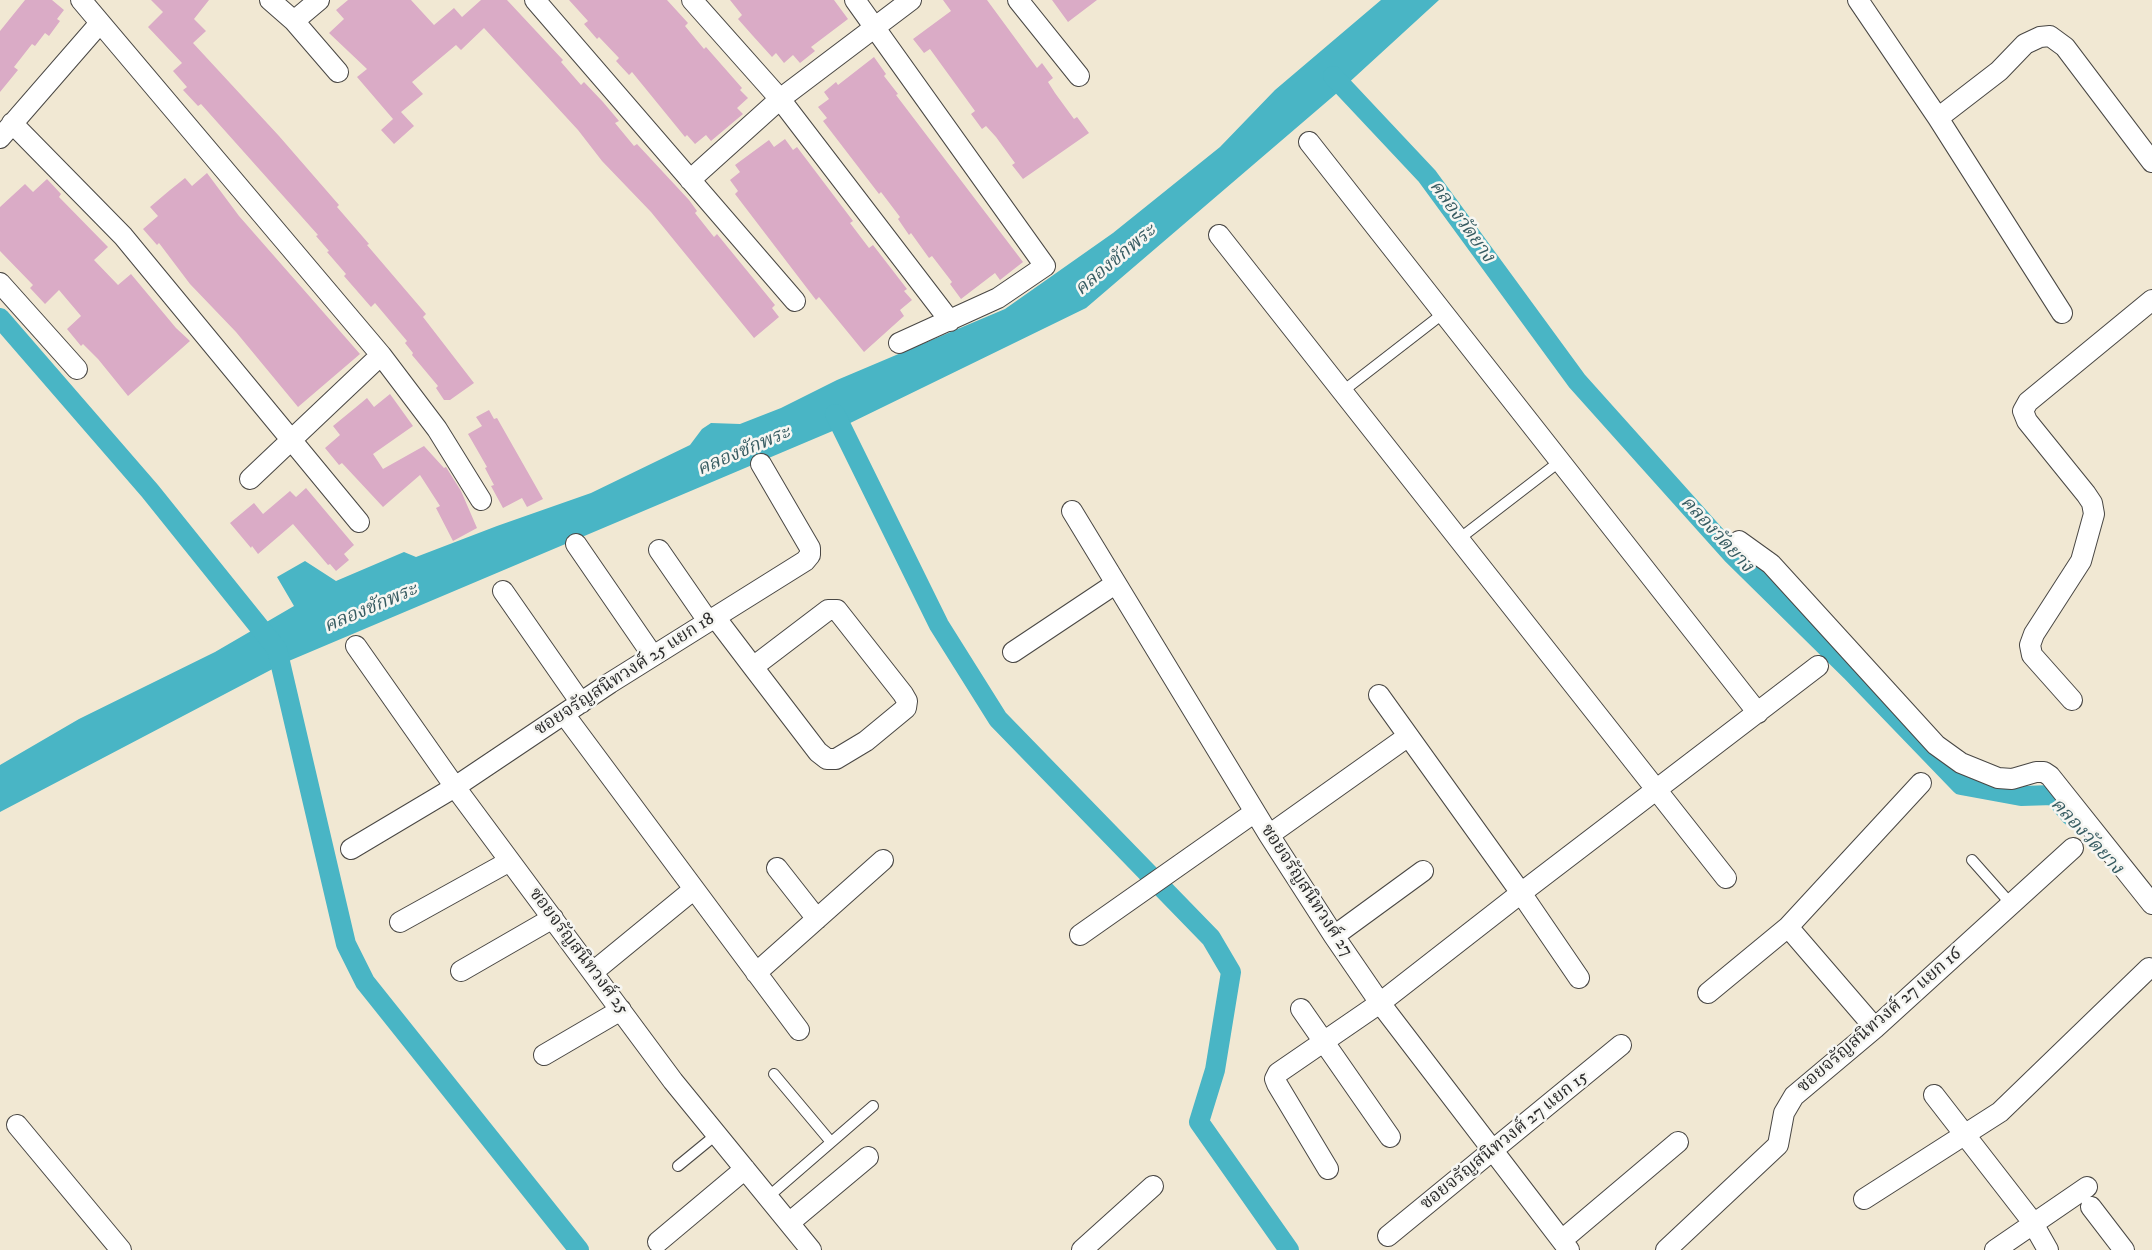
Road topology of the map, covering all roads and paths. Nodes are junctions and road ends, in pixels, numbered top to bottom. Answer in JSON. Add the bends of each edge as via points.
{"nodes":[{"id":1,"x":81,"y":0,"type":"edge"},
{"id":2,"x":270,"y":0,"type":"edge"},
{"id":3,"x":319,"y":0,"type":"edge"},
{"id":4,"x":535,"y":0,"type":"edge"},
{"id":5,"x":692,"y":0,"type":"edge"},
{"id":6,"x":855,"y":0,"type":"edge"},
{"id":7,"x":911,"y":0,"type":"edge"},
{"id":8,"x":1018,"y":0,"type":"edge"},
{"id":9,"x":1858,"y":0,"type":"edge"},
{"id":10,"x":294,"y":21,"type":"junction"},
{"id":11,"x":100,"y":23,"type":"junction"},
{"id":12,"x":875,"y":27,"type":"junction"},
{"id":13,"x":338,"y":72,"type":"dead end"},
{"id":14,"x":1079,"y":76,"type":"dead end"},
{"id":15,"x":780,"y":99,"type":"junction"},
{"id":16,"x":1938,"y":118,"type":"junction"},
{"id":17,"x":6,"y":131,"type":"edge"},
{"id":18,"x":1309,"y":142,"type":"dead end"},
{"id":19,"x":2152,"y":162,"type":"edge"},
{"id":20,"x":690,"y":180,"type":"junction"},
{"id":21,"x":1219,"y":235,"type":"dead end"},
{"id":22,"x":0,"y":283,"type":"edge"},
{"id":23,"x":2152,"y":300,"type":"edge"},
{"id":24,"x":795,"y":301,"type":"dead end"},
{"id":25,"x":1445,"y":312,"type":"junction"},
{"id":26,"x":2062,"y":313,"type":"dead end"},
{"id":27,"x":950,"y":321,"type":"junction"},
{"id":28,"x":899,"y":343,"type":"dead end"},
{"id":29,"x":381,"y":355,"type":"junction"},
{"id":30,"x":77,"y":369,"type":"dead end"},
{"id":31,"x":1343,"y":391,"type":"junction"},
{"id":32,"x":290,"y":439,"type":"junction"},
{"id":33,"x":1559,"y":462,"type":"junction"},
{"id":34,"x":761,"y":464,"type":"dead end"},
{"id":35,"x":250,"y":479,"type":"dead end"},
{"id":36,"x":481,"y":500,"type":"dead end"},
{"id":37,"x":1072,"y":511,"type":"dead end"},
{"id":38,"x":359,"y":522,"type":"dead end"},
{"id":39,"x":1459,"y":539,"type":"junction"},
{"id":40,"x":1739,"y":541,"type":"dead end"},
{"id":41,"x":576,"y":544,"type":"dead end"},
{"id":42,"x":659,"y":550,"type":"dead end"},
{"id":43,"x":1115,"y":584,"type":"junction"},
{"id":44,"x":503,"y":591,"type":"dead end"},
{"id":45,"x":712,"y":619,"type":"junction"},
{"id":46,"x":356,"y":646,"type":"dead end"},
{"id":47,"x":1013,"y":652,"type":"dead end"},
{"id":48,"x":653,"y":656,"type":"junction"},
{"id":49,"x":1818,"y":666,"type":"dead end"},
{"id":50,"x":753,"y":668,"type":"junction"},
{"id":51,"x":1379,"y":695,"type":"dead end"},
{"id":52,"x":2072,"y":700,"type":"dead end"},
{"id":53,"x":581,"y":703,"type":"junction"},
{"id":54,"x":1758,"y":713,"type":"junction"},
{"id":55,"x":564,"y":714,"type":"junction"},
{"id":56,"x":1407,"y":737,"type":"junction"},
{"id":57,"x":1921,"y":783,"type":"dead end"},
{"id":58,"x":456,"y":787,"type":"junction"},
{"id":59,"x":1658,"y":790,"type":"junction"},
{"id":60,"x":1255,"y":812,"type":"junction"},
{"id":61,"x":1269,"y":835,"type":"junction"},
{"id":62,"x":2073,"y":848,"type":"dead end"},
{"id":63,"x":351,"y":849,"type":"dead end"},
{"id":64,"x":510,"y":860,"type":"junction"},
{"id":65,"x":883,"y":860,"type":"dead end"},
{"id":66,"x":1972,"y":860,"type":"dead end"},
{"id":67,"x":776,"y":868,"type":"dead end"},
{"id":68,"x":1423,"y":871,"type":"dead end"},
{"id":69,"x":1726,"y":878,"type":"dead end"},
{"id":70,"x":693,"y":890,"type":"junction"},
{"id":71,"x":1521,"y":893,"type":"junction"},
{"id":72,"x":2011,"y":904,"type":"junction"},
{"id":73,"x":2152,"y":904,"type":"edge"},
{"id":74,"x":553,"y":918,"type":"junction"},
{"id":75,"x":817,"y":919,"type":"junction"},
{"id":76,"x":400,"y":922,"type":"dead end"},
{"id":77,"x":1788,"y":927,"type":"junction"},
{"id":78,"x":1080,"y":935,"type":"dead end"},
{"id":79,"x":1334,"y":936,"type":"junction"},
{"id":80,"x":2149,"y":968,"type":"dead end"},
{"id":81,"x":461,"y":971,"type":"dead end"},
{"id":82,"x":592,"y":972,"type":"junction"},
{"id":83,"x":756,"y":973,"type":"junction"},
{"id":84,"x":1579,"y":978,"type":"dead end"},
{"id":85,"x":1708,"y":993,"type":"dead end"},
{"id":86,"x":1380,"y":1003,"type":"junction"},
{"id":87,"x":1301,"y":1008,"type":"dead end"},
{"id":88,"x":621,"y":1010,"type":"junction"},
{"id":89,"x":1875,"y":1028,"type":"junction"},
{"id":90,"x":799,"y":1030,"type":"dead end"},
{"id":91,"x":1325,"y":1041,"type":"junction"},
{"id":92,"x":1621,"y":1045,"type":"dead end"},
{"id":93,"x":544,"y":1056,"type":"dead end"},
{"id":94,"x":774,"y":1074,"type":"dead end"},
{"id":95,"x":1934,"y":1095,"type":"dead end"},
{"id":96,"x":873,"y":1106,"type":"dead end"},
{"id":97,"x":17,"y":1125,"type":"dead end"},
{"id":98,"x":717,"y":1134,"type":"junction"},
{"id":99,"x":1965,"y":1135,"type":"junction"},
{"id":100,"x":1390,"y":1137,"type":"dead end"},
{"id":101,"x":831,"y":1142,"type":"junction"},
{"id":102,"x":1678,"y":1142,"type":"dead end"},
{"id":103,"x":1493,"y":1151,"type":"junction"},
{"id":104,"x":868,"y":1157,"type":"dead end"},
{"id":105,"x":678,"y":1166,"type":"dead end"},
{"id":106,"x":745,"y":1169,"type":"junction"},
{"id":107,"x":1328,"y":1169,"type":"dead end"},
{"id":108,"x":1153,"y":1186,"type":"dead end"},
{"id":109,"x":2087,"y":1187,"type":"dead end"},
{"id":110,"x":768,"y":1197,"type":"junction"},
{"id":111,"x":1864,"y":1199,"type":"dead end"},
{"id":112,"x":2091,"y":1207,"type":"dead end"},
{"id":113,"x":789,"y":1223,"type":"junction"},
{"id":114,"x":2033,"y":1224,"type":"junction"},
{"id":115,"x":1388,"y":1236,"type":"dead end"},
{"id":116,"x":658,"y":1242,"type":"dead end"},
{"id":117,"x":1567,"y":1247,"type":"edge"},
{"id":118,"x":114,"y":1248,"type":"edge"},
{"id":119,"x":811,"y":1250,"type":"edge"},
{"id":120,"x":1082,"y":1250,"type":"edge"},
{"id":121,"x":1666,"y":1250,"type":"edge"},
{"id":122,"x":1995,"y":1250,"type":"edge"},
{"id":123,"x":2048,"y":1250,"type":"edge"},
{"id":124,"x":2124,"y":1250,"type":"edge"}],
"edges":[{"from":1,"to":11,"type":"street"},
{"from":2,"to":10,"type":"street"},
{"from":3,"to":10,"type":"street"},
{"from":4,"to":20,"type":"street"},
{"from":5,"to":15,"type":"street"},
{"from":6,"to":12,"type":"street"},
{"from":7,"to":12,"type":"street"},
{"from":8,"to":14,"type":"street"},
{"from":9,"to":16,"type":"street"},
{"from":10,"to":13,"type":"street"},
{"from":11,"to":17,"type":"street"},
{"from":11,"to":29,"type":"street"},
{"from":12,"to":15,"type":"street"},
{"from":12,"to":27,"type":"street","via":[[1045,266],[998,298]]},
{"from":15,"to":20,"type":"street"},
{"from":15,"to":27,"type":"street"},
{"from":16,"to":19,"type":"street","via":[[1999,70],[2025,44],[2050,36],[2065,48]]},
{"from":16,"to":26,"type":"street"},
{"from":17,"to":32,"type":"street","via":[[123,236]]},
{"from":18,"to":25,"type":"street"},
{"from":20,"to":24,"type":"street"},
{"from":21,"to":31,"type":"street"},
{"from":22,"to":30,"type":"street"},
{"from":23,"to":52,"type":"street","via":[[2028,402],[2023,411],[2026,420],[2086,494],[2094,514],[2081,561],[2030,645],[2032,655]]},
{"from":25,"to":31,"type":"lane"},
{"from":25,"to":33,"type":"street"},
{"from":27,"to":28,"type":"street"},
{"from":29,"to":32,"type":"street"},
{"from":29,"to":36,"type":"street","via":[[437,429]]},
{"from":31,"to":39,"type":"street"},
{"from":32,"to":35,"type":"street"},
{"from":32,"to":38,"type":"street"},
{"from":33,"to":39,"type":"lane"},
{"from":33,"to":54,"type":"street"},
{"from":34,"to":45,"type":"street","name":"ซอยจรัญสนิทวงศ์ 25 แยก 18","via":[[810,548],[810,555]]},
{"from":37,"to":43,"type":"street","name":"ซอยจรัญสนิทวงศ์ 27"},
{"from":39,"to":59,"type":"street"},
{"from":40,"to":73,"type":"street","via":[[1771,564],[1936,745],[1961,763],[1998,778],[2012,779],[2036,772],[2050,776]]},
{"from":41,"to":48,"type":"street"},
{"from":42,"to":45,"type":"street"},
{"from":43,"to":47,"type":"street"},
{"from":43,"to":60,"type":"street","name":"ซอยจรัญสนิทวงศ์ 27"},
{"from":44,"to":53,"type":"street"},
{"from":45,"to":48,"type":"street","name":"ซอยจรัญสนิทวงศ์ 25 แยก 18"},
{"from":45,"to":50,"type":"street"},
{"from":46,"to":58,"type":"street","name":"ซอยจรัญสนิทวงศ์ 25"},
{"from":48,"to":53,"type":"street","name":"ซอยจรัญสนิทวงศ์ 25 แยก 18"},
{"from":49,"to":54,"type":"street"},
{"from":50,"to":50,"type":"street","via":[[828,610],[838,610],[903,694],[906,708],[866,741],[836,759],[827,759],[818,752]]},
{"from":51,"to":56,"type":"street"},
{"from":53,"to":55,"type":"street","name":"ซอยจรัญสนิทวงศ์ 25 แยก 18"},
{"from":54,"to":59,"type":"street"},
{"from":55,"to":58,"type":"street","name":"ซอยจรัญสนิทวงศ์ 25 แยก 18"},
{"from":55,"to":70,"type":"street"},
{"from":56,"to":61,"type":"street"},
{"from":56,"to":71,"type":"street"},
{"from":57,"to":77,"type":"street"},
{"from":58,"to":63,"type":"street","name":"ซอยจรัญสนิทวงศ์ 25 แยก 18"},
{"from":58,"to":64,"type":"street","name":"ซอยจรัญสนิทวงศ์ 25"},
{"from":59,"to":69,"type":"street"},
{"from":59,"to":71,"type":"street"},
{"from":60,"to":61,"type":"street","name":"ซอยจรัญสนิทวงศ์ 27"},
{"from":60,"to":78,"type":"street"},
{"from":61,"to":79,"type":"street","name":"ซอยจรัญสนิทวงศ์ 27"},
{"from":62,"to":72,"type":"street","name":"ซอยจรัญสนิทวงศ์ 27 แยก 16"},
{"from":64,"to":74,"type":"street","name":"ซอยจรัญสนิทวงศ์ 25"},
{"from":64,"to":76,"type":"street"},
{"from":65,"to":75,"type":"street"},
{"from":66,"to":72,"type":"lane"},
{"from":67,"to":75,"type":"street"},
{"from":68,"to":79,"type":"street"},
{"from":70,"to":82,"type":"street"},
{"from":70,"to":83,"type":"street"},
{"from":71,"to":84,"type":"street"},
{"from":71,"to":86,"type":"street"},
{"from":72,"to":89,"type":"street","name":"ซอยจรัญสนิทวงศ์ 27 แยก 16"},
{"from":74,"to":81,"type":"street"},
{"from":74,"to":82,"type":"street","name":"ซอยจรัญสนิทวงศ์ 25"},
{"from":75,"to":83,"type":"street"},
{"from":77,"to":85,"type":"street"},
{"from":77,"to":89,"type":"street"},
{"from":79,"to":86,"type":"street","name":"ซอยจรัญสนิทวงศ์ 27"},
{"from":80,"to":99,"type":"street","via":[[2000,1112]]},
{"from":82,"to":88,"type":"street","name":"ซอยจรัญสนิทวงศ์ 25"},
{"from":83,"to":90,"type":"street"},
{"from":86,"to":91,"type":"street"},
{"from":86,"to":103,"type":"street","name":"ซอยจรัญสนิทวงศ์ 27"},
{"from":87,"to":91,"type":"street"},
{"from":88,"to":93,"type":"street"},
{"from":88,"to":98,"type":"street","name":"ซอยจรัญสนิทวงศ์ 25"},
{"from":89,"to":121,"type":"street","name":"ซอยจรัญสนิทวงศ์ 27 แยก 16","via":[[1794,1096],[1784,1113],[1778,1145]]},
{"from":91,"to":100,"type":"street"},
{"from":91,"to":107,"type":"street","via":[[1278,1073],[1275,1079]]},
{"from":92,"to":103,"type":"street","name":"ซอยจรัญสนิทวงศ์ 27 แยก 15"},
{"from":94,"to":101,"type":"lane"},
{"from":95,"to":99,"type":"street"},
{"from":96,"to":101,"type":"lane"},
{"from":97,"to":118,"type":"street"},
{"from":98,"to":105,"type":"lane"},
{"from":98,"to":106,"type":"street","name":"ซอยจรัญสนิทวงศ์ 25"},
{"from":99,"to":111,"type":"street"},
{"from":99,"to":114,"type":"street"},
{"from":101,"to":110,"type":"lane"},
{"from":102,"to":117,"type":"street"},
{"from":103,"to":115,"type":"street","name":"ซอยจรัญสนิทวงศ์ 27 แยก 15"},
{"from":103,"to":117,"type":"street","name":"ซอยจรัญสนิทวงศ์ 27"},
{"from":104,"to":113,"type":"street"},
{"from":106,"to":110,"type":"street","name":"ซอยจรัญสนิทวงศ์ 25"},
{"from":106,"to":116,"type":"street"},
{"from":108,"to":120,"type":"street"},
{"from":109,"to":114,"type":"street"},
{"from":110,"to":113,"type":"street","name":"ซอยจรัญสนิทวงศ์ 25"},
{"from":112,"to":124,"type":"street"},
{"from":113,"to":119,"type":"street","name":"ซอยจรัญสนิทวงศ์ 25"},
{"from":114,"to":122,"type":"street"},
{"from":114,"to":123,"type":"street"}]}
